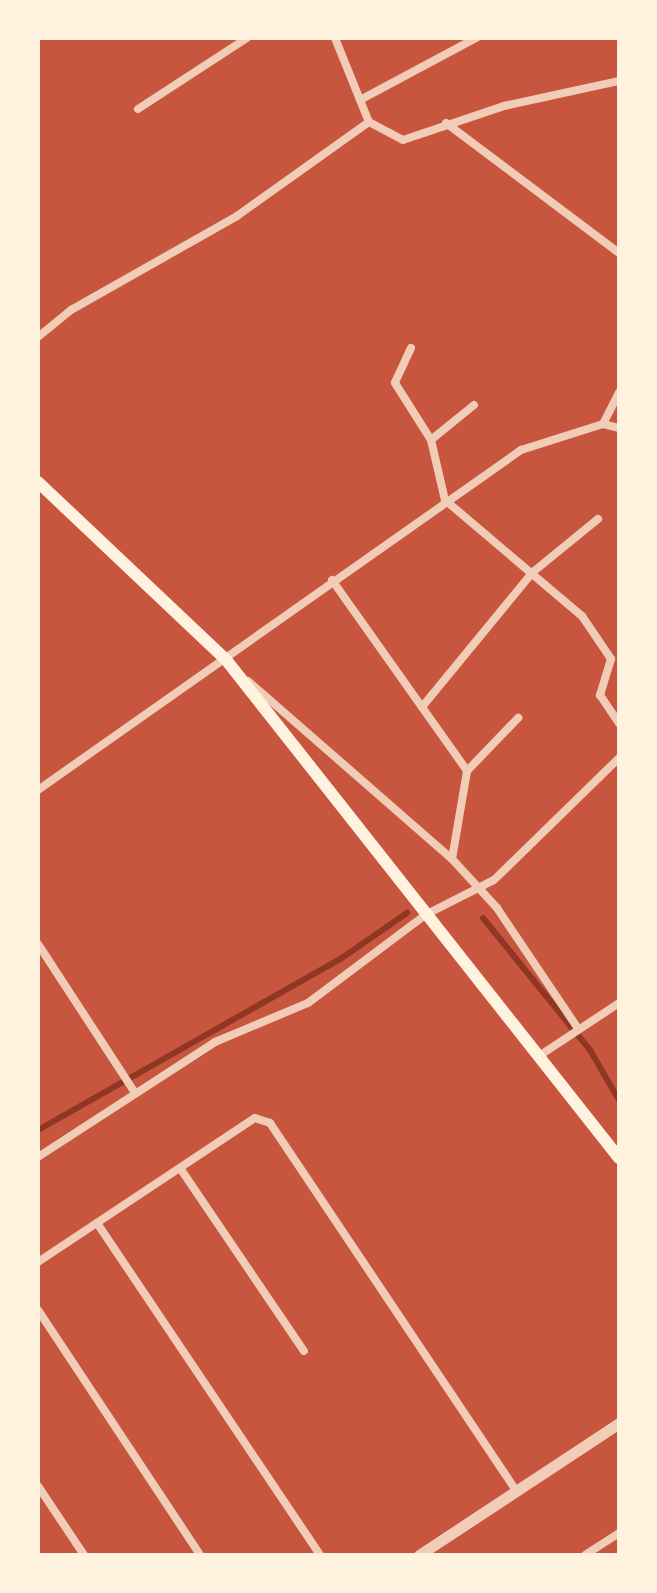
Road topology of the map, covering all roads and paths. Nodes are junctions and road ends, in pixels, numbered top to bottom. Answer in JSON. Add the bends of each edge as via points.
{"nodes":[{"id":1,"x":247,"y":38,"type":"edge"},
{"id":2,"x":335,"y":38,"type":"edge"},
{"id":3,"x":476,"y":38,"type":"edge"},
{"id":4,"x":619,"y":81,"type":"edge"},
{"id":5,"x":360,"y":100,"type":"junction"},
{"id":6,"x":138,"y":109,"type":"dead end"},
{"id":7,"x":369,"y":122,"type":"junction"},
{"id":8,"x":446,"y":123,"type":"junction"},
{"id":9,"x":619,"y":253,"type":"edge"},
{"id":10,"x":38,"y":337,"type":"edge"},
{"id":11,"x":411,"y":348,"type":"dead end"},
{"id":12,"x":619,"y":392,"type":"edge"},
{"id":13,"x":474,"y":405,"type":"dead end"},
{"id":14,"x":603,"y":424,"type":"junction"},
{"id":15,"x":619,"y":428,"type":"edge"},
{"id":16,"x":431,"y":440,"type":"junction"},
{"id":17,"x":38,"y":482,"type":"edge"},
{"id":18,"x":445,"y":500,"type":"junction"},
{"id":19,"x":598,"y":519,"type":"dead end"},
{"id":20,"x":533,"y":572,"type":"junction"},
{"id":21,"x":332,"y":580,"type":"junction"},
{"id":22,"x":227,"y":661,"type":"junction"},
{"id":23,"x":422,"y":707,"type":"junction"},
{"id":24,"x":518,"y":718,"type":"dead end"},
{"id":25,"x":619,"y":723,"type":"edge"},
{"id":26,"x":619,"y":758,"type":"edge"},
{"id":27,"x":467,"y":771,"type":"junction"},
{"id":28,"x":38,"y":790,"type":"edge"},
{"id":29,"x":452,"y":859,"type":"junction"},
{"id":30,"x":478,"y":888,"type":"junction"},
{"id":31,"x":425,"y":915,"type":"junction"},
{"id":32,"x":38,"y":944,"type":"edge"},
{"id":33,"x":619,"y":1003,"type":"edge"},
{"id":34,"x":577,"y":1027,"type":"junction"},
{"id":35,"x":539,"y":1056,"type":"junction"},
{"id":36,"x":135,"y":1093,"type":"junction"},
{"id":37,"x":38,"y":1157,"type":"edge"},
{"id":38,"x":619,"y":1158,"type":"edge"},
{"id":39,"x":180,"y":1168,"type":"junction"},
{"id":40,"x":97,"y":1223,"type":"junction"},
{"id":41,"x":38,"y":1262,"type":"edge"},
{"id":42,"x":38,"y":1310,"type":"edge"},
{"id":43,"x":304,"y":1351,"type":"dead end"},
{"id":44,"x":619,"y":1423,"type":"edge"},
{"id":45,"x":38,"y":1486,"type":"edge"},
{"id":46,"x":516,"y":1491,"type":"junction"},
{"id":47,"x":619,"y":1533,"type":"edge"},
{"id":48,"x":426,"y":1553,"type":"edge"},
{"id":49,"x":84,"y":1555,"type":"edge"},
{"id":50,"x":200,"y":1555,"type":"edge"},
{"id":51,"x":320,"y":1555,"type":"edge"},
{"id":52,"x":585,"y":1555,"type":"edge"}],
"edges":[{"from":1,"to":6,"type":"street"},
{"from":2,"to":5,"type":"street"},
{"from":3,"to":5,"type":"street"},
{"from":4,"to":8,"type":"street"},
{"from":5,"to":7,"type":"street"},
{"from":7,"to":8,"type":"street","via":[[403,140]]},
{"from":7,"to":10,"type":"street","via":[[237,216],[71,310]]},
{"from":8,"to":9,"type":"street"},
{"from":11,"to":16,"type":"street","via":[[395,383]]},
{"from":12,"to":14,"type":"street"},
{"from":13,"to":16,"type":"street"},
{"from":14,"to":15,"type":"street"},
{"from":14,"to":18,"type":"street","via":[[521,450]]},
{"from":16,"to":18,"type":"street"},
{"from":17,"to":22,"type":"main road"},
{"from":18,"to":20,"type":"street"},
{"from":18,"to":21,"type":"street"},
{"from":19,"to":20,"type":"street"},
{"from":20,"to":23,"type":"street"},
{"from":20,"to":25,"type":"street","via":[[582,616],[611,659],[600,695]]},
{"from":21,"to":22,"type":"street"},
{"from":21,"to":23,"type":"street"},
{"from":22,"to":28,"type":"street"},
{"from":22,"to":29,"type":"street"},
{"from":22,"to":31,"type":"main road"},
{"from":23,"to":27,"type":"street"},
{"from":24,"to":27,"type":"street","via":[[486,743]]},
{"from":26,"to":30,"type":"street"},
{"from":27,"to":29,"type":"street"},
{"from":29,"to":30,"type":"street"},
{"from":30,"to":31,"type":"street"},
{"from":30,"to":34,"type":"street"},
{"from":31,"to":35,"type":"main road"},
{"from":31,"to":36,"type":"street","via":[[308,1003],[215,1042]]},
{"from":32,"to":36,"type":"street"},
{"from":33,"to":34,"type":"street"},
{"from":34,"to":35,"type":"street"},
{"from":35,"to":38,"type":"main road"},
{"from":36,"to":37,"type":"street"},
{"from":39,"to":40,"type":"street"},
{"from":39,"to":43,"type":"street"},
{"from":39,"to":46,"type":"street","via":[[255,1118],[270,1123]]},
{"from":40,"to":41,"type":"street"},
{"from":40,"to":51,"type":"street"},
{"from":42,"to":50,"type":"street"},
{"from":44,"to":46,"type":"street"},
{"from":45,"to":49,"type":"street"},
{"from":46,"to":48,"type":"street"},
{"from":47,"to":52,"type":"street"}]}
